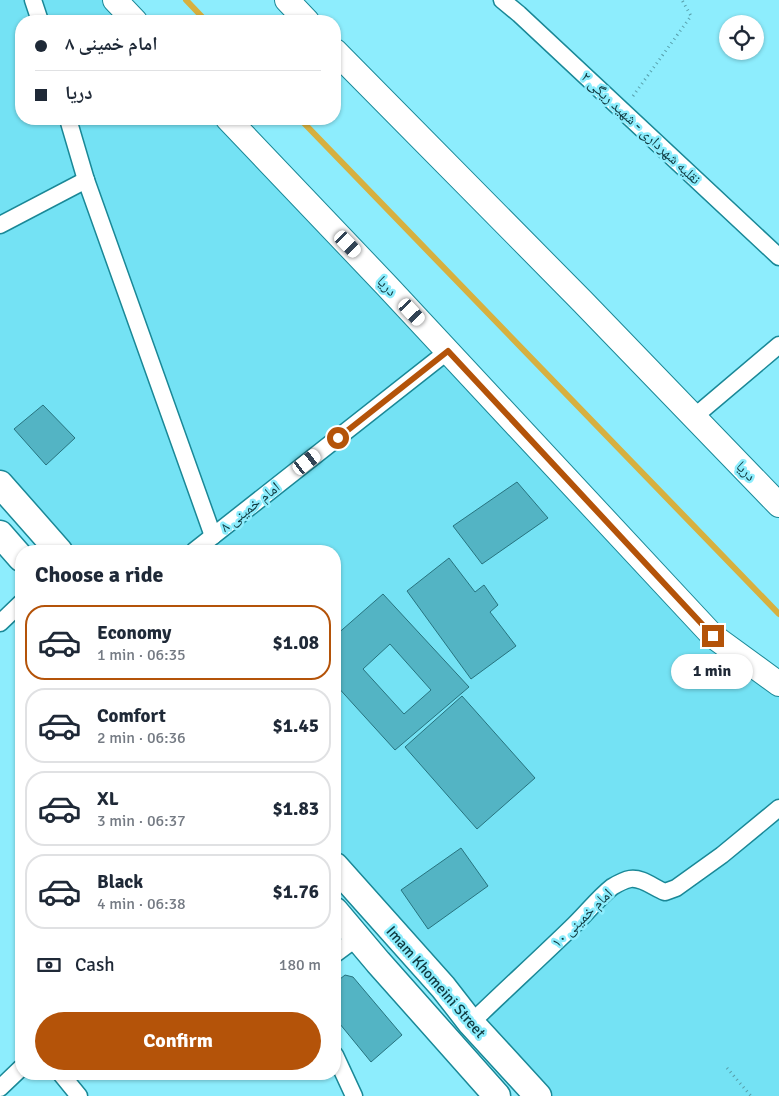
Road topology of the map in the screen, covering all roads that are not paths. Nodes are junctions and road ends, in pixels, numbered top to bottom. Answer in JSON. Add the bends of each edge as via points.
{"nodes":[{"id":1,"x":33,"y":0,"type":"edge"},
{"id":2,"x":115,"y":0,"type":"edge"},
{"id":3,"x":287,"y":0,"type":"edge"},
{"id":4,"x":502,"y":0,"type":"edge"},
{"id":5,"x":38,"y":15,"type":"edge"},
{"id":6,"x":129,"y":15,"type":"edge"},
{"id":7,"x":301,"y":15,"type":"edge"},
{"id":8,"x":341,"y":56,"type":"edge"},
{"id":9,"x":70,"y":125,"type":"edge"},
{"id":10,"x":234,"y":125,"type":"edge"},
{"id":11,"x":86,"y":180,"type":"junction"},
{"id":12,"x":0,"y":225,"type":"edge"},
{"id":13,"x":779,"y":257,"type":"edge"},
{"id":14,"x":779,"y":345,"type":"edge"},
{"id":15,"x":448,"y":351,"type":"junction"},
{"id":16,"x":694,"y":417,"type":"junction"},
{"id":17,"x":0,"y":484,"type":"edge"},
{"id":18,"x":779,"y":505,"type":"edge"},
{"id":19,"x":0,"y":534,"type":"edge"},
{"id":20,"x":213,"y":536,"type":"junction"},
{"id":21,"x":54,"y":545,"type":"edge"},
{"id":22,"x":202,"y":545,"type":"edge"},
{"id":23,"x":15,"y":551,"type":"edge"},
{"id":24,"x":15,"y":609,"type":"edge"},
{"id":25,"x":0,"y":623,"type":"edge"},
{"id":26,"x":779,"y":684,"type":"edge"},
{"id":27,"x":779,"y":808,"type":"edge"},
{"id":28,"x":341,"y":873,"type":"edge"},
{"id":29,"x":341,"y":918,"type":"edge"},
{"id":30,"x":358,"y":937,"type":"junction"},
{"id":31,"x":402,"y":942,"type":"junction"},
{"id":32,"x":341,"y":950,"type":"edge"},
{"id":33,"x":378,"y":962,"type":"junction"},
{"id":34,"x":471,"y":1023,"type":"junction"},
{"id":35,"x":341,"y":1068,"type":"edge"},
{"id":36,"x":15,"y":1074,"type":"edge"},
{"id":37,"x":66,"y":1080,"type":"edge"},
{"id":38,"x":0,"y":1088,"type":"edge"},
{"id":39,"x":79,"y":1096,"type":"edge"},
{"id":40,"x":354,"y":1096,"type":"edge"},
{"id":41,"x":497,"y":1096,"type":"edge"},
{"id":42,"x":538,"y":1096,"type":"edge"}],
"edges":[{"from":1,"to":5,"type":"street"},
{"from":2,"to":6,"type":"street"},
{"from":3,"to":7,"type":"street"},
{"from":4,"to":13,"type":"street","name":"نقلیه شهرداری - شهید ریگی ۲"},
{"from":8,"to":16,"type":"street","name":"دریا"},
{"from":9,"to":11,"type":"street"},
{"from":10,"to":15,"type":"street","name":"دریا"},
{"from":11,"to":12,"type":"street"},
{"from":11,"to":20,"type":"street"},
{"from":14,"to":16,"type":"street"},
{"from":15,"to":20,"type":"street","name":"امام خمینی ۸"},
{"from":15,"to":26,"type":"street","name":"دریا","via":[[713,636]]},
{"from":16,"to":18,"type":"street","name":"دریا"},
{"from":17,"to":21,"type":"main road"},
{"from":19,"to":23,"type":"main road"},
{"from":20,"to":22,"type":"street","name":"امام خمینی ۸"},
{"from":24,"to":25,"type":"street"},
{"from":27,"to":34,"type":"street","name":"امام خمینی ۱۰","via":[[676,888],[665,892],[632,879],[614,886]]},
{"from":28,"to":31,"type":"main road","name":"Imam Khomeini Street"},
{"from":29,"to":30,"type":"main road","name":"Imam Khomeini Street"},
{"from":30,"to":32,"type":"street"},
{"from":30,"to":33,"type":"main road","name":"Imam Khomeini Street"},
{"from":31,"to":33,"type":"main road"},
{"from":31,"to":34,"type":"main road","name":"Imam Khomeini Street"},
{"from":33,"to":41,"type":"main road","name":"Imam Khomeini Street"},
{"from":34,"to":42,"type":"main road","name":"Imam Khomeini Street"},
{"from":35,"to":40,"type":"street"},
{"from":36,"to":38,"type":"street"},
{"from":37,"to":39,"type":"street"}]}
